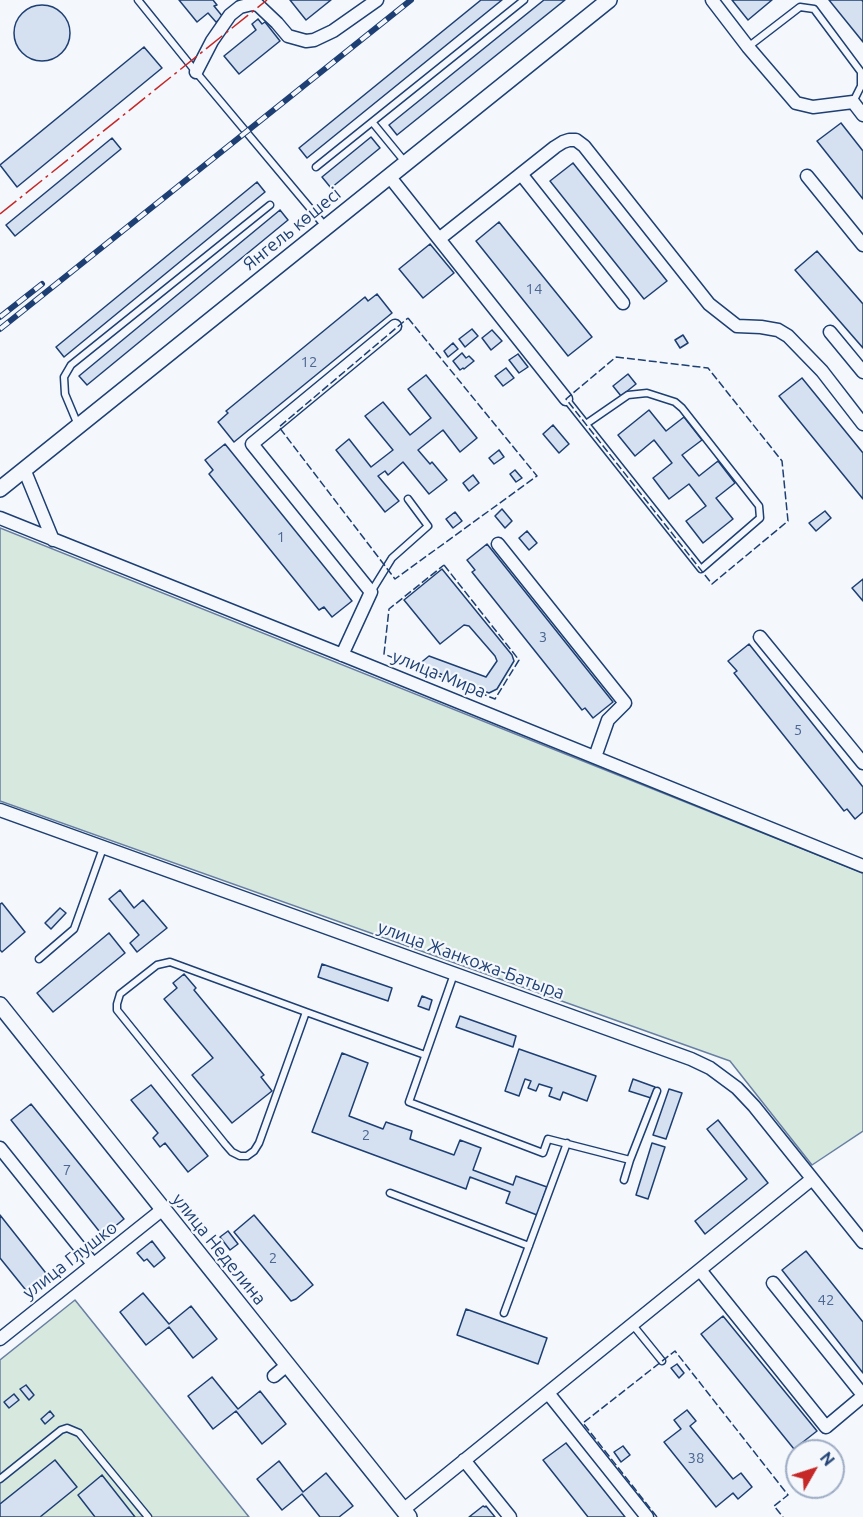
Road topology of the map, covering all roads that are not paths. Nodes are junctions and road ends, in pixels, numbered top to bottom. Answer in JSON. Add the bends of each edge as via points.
{"nodes":[{"id":1,"x":138,"y":0,"type":"edge"},
{"id":2,"x":377,"y":0,"type":"edge"},
{"id":3,"x":524,"y":0,"type":"edge"},
{"id":4,"x":609,"y":0,"type":"edge"},
{"id":5,"x":712,"y":0,"type":"edge"},
{"id":6,"x":261,"y":3,"type":"edge"},
{"id":7,"x":241,"y":4,"type":"edge"},
{"id":8,"x":748,"y":47,"type":"junction"},
{"id":9,"x":196,"y":72,"type":"junction"},
{"id":10,"x":853,"y":102,"type":"junction"},
{"id":11,"x":863,"y":115,"type":"edge"},
{"id":12,"x":373,"y":123,"type":"junction"},
{"id":13,"x":406,"y":163,"type":"junction"},
{"id":14,"x":316,"y":168,"type":"dead end"},
{"id":15,"x":522,"y":174,"type":"junction"},
{"id":16,"x":807,"y":176,"type":"dead end"},
{"id":17,"x":389,"y":177,"type":"junction"},
{"id":18,"x":270,"y":205,"type":"dead end"},
{"id":19,"x":326,"y":227,"type":"junction"},
{"id":20,"x":439,"y":239,"type":"junction"},
{"id":21,"x":863,"y":245,"type":"edge"},
{"id":22,"x":623,"y":303,"type":"dead end"},
{"id":23,"x":394,"y":326,"type":"dead end"},
{"id":24,"x":830,"y":332,"type":"dead end"},
{"id":25,"x":863,"y":372,"type":"edge"},
{"id":26,"x":566,"y":399,"type":"joint"},
{"id":27,"x":586,"y":424,"type":"junction"},
{"id":28,"x":863,"y":424,"type":"edge"},
{"id":29,"x":78,"y":426,"type":"junction"},
{"id":30,"x":24,"y":469,"type":"junction"},
{"id":31,"x":0,"y":489,"type":"edge"},
{"id":32,"x":408,"y":499,"type":"dead end"},
{"id":33,"x":0,"y":518,"type":"edge"},
{"id":34,"x":53,"y":540,"type":"junction"},
{"id":35,"x":498,"y":544,"type":"dead end"},
{"id":36,"x":371,"y":592,"type":"junction"},
{"id":37,"x":760,"y":637,"type":"dead end"},
{"id":38,"x":342,"y":655,"type":"junction"},
{"id":39,"x":595,"y":757,"type":"junction"},
{"id":40,"x":863,"y":764,"type":"edge"},
{"id":41,"x":0,"y":810,"type":"edge"},
{"id":42,"x":103,"y":848,"type":"junction"},
{"id":43,"x":863,"y":866,"type":"edge"},
{"id":44,"x":39,"y":959,"type":"dead end"},
{"id":45,"x":454,"y":973,"type":"junction"},
{"id":46,"x":0,"y":1005,"type":"edge"},
{"id":47,"x":306,"y":1012,"type":"junction"},
{"id":48,"x":425,"y":1055,"type":"junction"},
{"id":49,"x":657,"y":1091,"type":"dead end"},
{"id":50,"x":567,"y":1143,"type":"junction"},
{"id":51,"x":0,"y":1148,"type":"edge"},
{"id":52,"x":630,"y":1160,"type":"junction"},
{"id":53,"x":813,"y":1179,"type":"junction"},
{"id":54,"x":624,"y":1180,"type":"dead end"},
{"id":55,"x":390,"y":1193,"type":"dead end"},
{"id":56,"x":163,"y":1209,"type":"junction"},
{"id":57,"x":863,"y":1242,"type":"edge"},
{"id":58,"x":529,"y":1246,"type":"junction"},
{"id":59,"x":93,"y":1264,"type":"junction"},
{"id":60,"x":700,"y":1270,"type":"junction"},
{"id":61,"x":773,"y":1283,"type":"dead end"},
{"id":62,"x":504,"y":1313,"type":"dead end"},
{"id":63,"x":632,"y":1324,"type":"junction"},
{"id":64,"x":0,"y":1339,"type":"edge"},
{"id":65,"x":662,"y":1362,"type":"dead end"},
{"id":66,"x":287,"y":1365,"type":"junction"},
{"id":67,"x":274,"y":1376,"type":"dead end"},
{"id":68,"x":548,"y":1393,"type":"junction"},
{"id":69,"x":863,"y":1396,"type":"edge"},
{"id":70,"x":464,"y":1460,"type":"junction"},
{"id":71,"x":0,"y":1479,"type":"edge"},
{"id":72,"x":402,"y":1514,"type":"edge"},
{"id":73,"x":148,"y":1517,"type":"edge"},
{"id":74,"x":510,"y":1517,"type":"edge"},
{"id":75,"x":646,"y":1517,"type":"edge"}],
"edges":[{"from":1,"to":9,"type":"lane"},
{"from":2,"to":6,"type":"street","via":[[333,31],[306,41],[288,36]]},
{"from":3,"to":12,"type":"lane"},
{"from":4,"to":13,"type":"street","name":"Янгель көшесі"},
{"from":5,"to":8,"type":"street"},
{"from":6,"to":7,"type":"street"},
{"from":7,"to":9,"type":"street","via":[[212,41]]},
{"from":8,"to":10,"type":"street","via":[[796,103],[813,107]]},
{"from":8,"to":10,"type":"lane","via":[[800,7],[814,9],[861,72],[861,86]]},
{"from":9,"to":19,"type":"lane"},
{"from":10,"to":11,"type":"street"},
{"from":12,"to":13,"type":"lane"},
{"from":12,"to":14,"type":"lane"},
{"from":13,"to":17,"type":"street","name":"Янгель көшесі"},
{"from":15,"to":20,"type":"street"},
{"from":15,"to":22,"type":"street"},
{"from":15,"to":28,"type":"street","via":[[562,142],[576,140],[709,304],[737,326],[778,330],[788,336],[822,371]]},
{"from":16,"to":21,"type":"street"},
{"from":17,"to":19,"type":"street","name":"Янгель көшесі"},
{"from":17,"to":20,"type":"street"},
{"from":18,"to":29,"type":"lane","via":[[71,365],[64,377],[65,394]]},
{"from":19,"to":29,"type":"street","name":"Янгель көшесі"},
{"from":20,"to":26,"type":"street"},
{"from":23,"to":36,"type":"street","via":[[252,444]]},
{"from":24,"to":25,"type":"street"},
{"from":26,"to":27,"type":"lane"},
{"from":27,"to":27,"type":"lane","via":[[701,569],[760,518],[759,506],[675,402],[647,393],[628,394]]},
{"from":29,"to":30,"type":"street","name":"Янгель көшесі"},
{"from":30,"to":31,"type":"street","name":"Янгель көшесі"},
{"from":30,"to":34,"type":"street"},
{"from":32,"to":36,"type":"lane","via":[[428,526],[392,558]]},
{"from":33,"to":34,"type":"street","name":"улица Мира"},
{"from":34,"to":38,"type":"street","name":"улица Мира"},
{"from":35,"to":39,"type":"street","via":[[624,704],[608,720]]},
{"from":36,"to":38,"type":"street"},
{"from":37,"to":40,"type":"street"},
{"from":38,"to":39,"type":"street","name":"улица Мира"},
{"from":39,"to":43,"type":"street","name":"улица Мира"},
{"from":41,"to":42,"type":"street","name":"улица Жанкожа-Батыра"},
{"from":42,"to":44,"type":"lane","via":[[74,929]]},
{"from":42,"to":45,"type":"street","name":"улица Жанкожа-Батыра"},
{"from":45,"to":48,"type":"lane"},
{"from":45,"to":53,"type":"street","name":"улица Жанкожа-Батыра","via":[[711,1068],[754,1106]]},
{"from":46,"to":56,"type":"street","name":"улица Неделина"},
{"from":47,"to":47,"type":"lane","via":[[259,1143],[247,1156],[240,1156],[225,1144],[117,1010],[117,1004],[120,994],[156,965],[170,962]]},
{"from":47,"to":48,"type":"lane"},
{"from":48,"to":50,"type":"lane","via":[[410,1102],[543,1153],[548,1139]]},
{"from":49,"to":52,"type":"lane"},
{"from":50,"to":52,"type":"lane"},
{"from":50,"to":58,"type":"lane"},
{"from":51,"to":59,"type":"street"},
{"from":52,"to":54,"type":"lane"},
{"from":53,"to":57,"type":"street","name":"улица Жанкожа-Батыра"},
{"from":53,"to":60,"type":"street"},
{"from":55,"to":58,"type":"lane"},
{"from":56,"to":59,"type":"street","name":"улица Глушко"},
{"from":56,"to":66,"type":"street","name":"улица Неделина"},
{"from":58,"to":62,"type":"lane"},
{"from":59,"to":64,"type":"street","name":"улица Глушко"},
{"from":60,"to":63,"type":"street"},
{"from":60,"to":69,"type":"street","via":[[826,1427]]},
{"from":61,"to":69,"type":"street"},
{"from":63,"to":65,"type":"lane"},
{"from":63,"to":68,"type":"street"},
{"from":66,"to":67,"type":"street"},
{"from":66,"to":72,"type":"street","name":"улица Неделина"},
{"from":68,"to":70,"type":"street"},
{"from":68,"to":75,"type":"street"},
{"from":70,"to":72,"type":"street"},
{"from":70,"to":74,"type":"street"},
{"from":71,"to":73,"type":"lane","via":[[67,1428],[80,1433]]}]}
